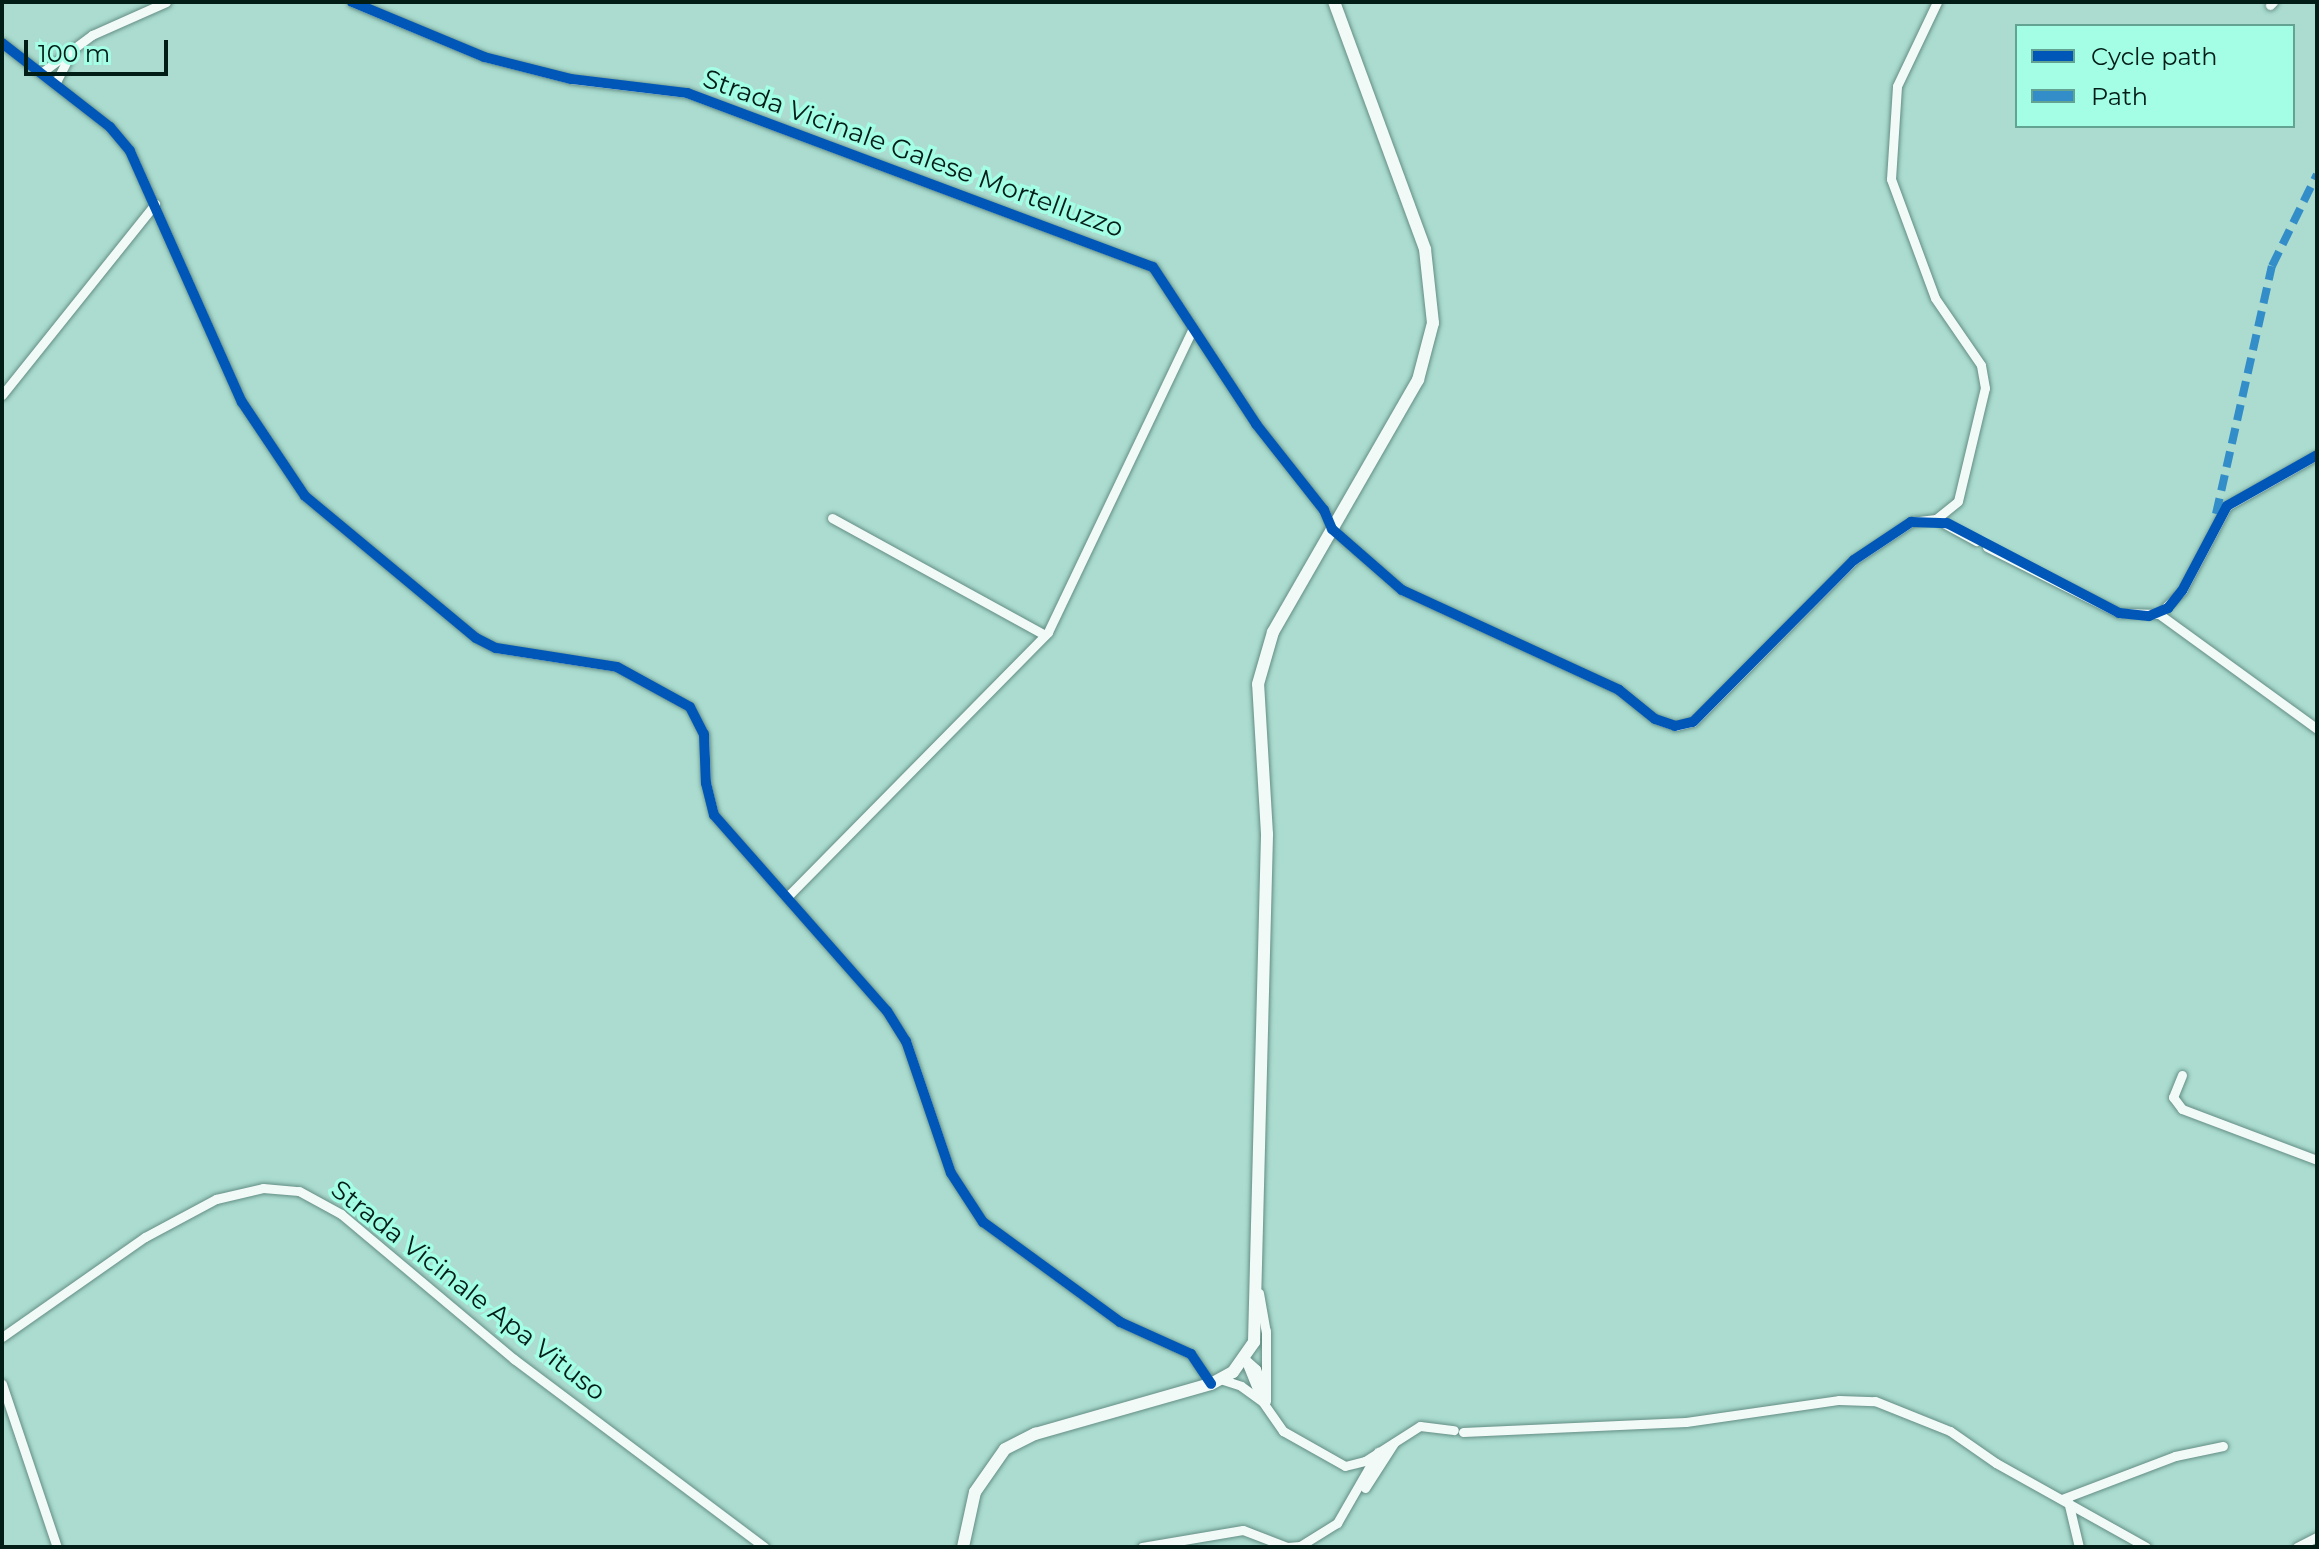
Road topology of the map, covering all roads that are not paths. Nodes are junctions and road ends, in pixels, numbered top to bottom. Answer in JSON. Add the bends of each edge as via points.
{"nodes":[{"id":1,"x":166,"y":2,"type":"edge"},
{"id":2,"x":352,"y":2,"type":"edge"},
{"id":3,"x":1334,"y":2,"type":"edge"},
{"id":4,"x":1937,"y":2,"type":"edge"},
{"id":5,"x":2,"y":43,"type":"edge"},
{"id":6,"x":69,"y":55,"type":"junction"},
{"id":7,"x":41,"y":73,"type":"junction"},
{"id":8,"x":55,"y":84,"type":"junction"},
{"id":9,"x":155,"y":204,"type":"junction"},
{"id":10,"x":1192,"y":330,"type":"junction"},
{"id":11,"x":2,"y":395,"type":"edge"},
{"id":12,"x":2317,"y":455,"type":"edge"},
{"id":13,"x":832,"y":518,"type":"dead end"},
{"id":14,"x":1936,"y":519,"type":"junction"},
{"id":15,"x":1332,"y":529,"type":"junction"},
{"id":16,"x":1976,"y":541,"type":"dead end"},
{"id":17,"x":1987,"y":547,"type":"dead end"},
{"id":18,"x":2159,"y":614,"type":"junction"},
{"id":19,"x":1045,"y":635,"type":"junction"},
{"id":20,"x":2317,"y":729,"type":"edge"},
{"id":21,"x":787,"y":897,"type":"junction"},
{"id":22,"x":2182,"y":1075,"type":"dead end"},
{"id":23,"x":2317,"y":1160,"type":"edge"},
{"id":24,"x":1258,"y":1288,"type":"junction"},
{"id":25,"x":2,"y":1337,"type":"edge"},
{"id":26,"x":1245,"y":1359,"type":"junction"},
{"id":27,"x":1215,"y":1382,"type":"junction"},
{"id":28,"x":2,"y":1384,"type":"edge"},
{"id":29,"x":1263,"y":1398,"type":"junction"},
{"id":30,"x":1396,"y":1438,"type":"junction"},
{"id":31,"x":2223,"y":1446,"type":"dead end"},
{"id":32,"x":1378,"y":1452,"type":"junction"},
{"id":33,"x":1352,"y":1467,"type":"junction"},
{"id":34,"x":1364,"y":1483,"type":"junction"},
{"id":35,"x":1355,"y":1499,"type":"junction"},
{"id":36,"x":2065,"y":1500,"type":"junction"},
{"id":37,"x":2317,"y":1537,"type":"edge"},
{"id":38,"x":57,"y":1547,"type":"edge"},
{"id":39,"x":764,"y":1547,"type":"edge"},
{"id":40,"x":963,"y":1547,"type":"edge"},
{"id":41,"x":1142,"y":1547,"type":"edge"},
{"id":42,"x":2079,"y":1547,"type":"edge"},
{"id":43,"x":2146,"y":1547,"type":"edge"},
{"id":44,"x":2297,"y":1547,"type":"edge"}],
"edges":[{"from":1,"to":6,"type":"street","via":[[104,28]]},
{"from":2,"to":10,"type":"street","name":"Strada Vicinale Galese Mortelluzzo","via":[[484,57],[571,79],[687,93],[919,176],[1069,239],[1144,262],[1164,276]]},
{"from":3,"to":15,"type":"main road","via":[[1406,189],[1434,297],[1428,352],[1418,380]]},
{"from":4,"to":14,"type":"street","via":[[1897,86],[1891,179],[1935,298],[1981,365],[1985,388],[1958,501]]},
{"from":5,"to":7,"type":"street"},
{"from":6,"to":7,"type":"street"},
{"from":6,"to":8,"type":"street"},
{"from":7,"to":8,"type":"street"},
{"from":8,"to":9,"type":"street","via":[[110,127],[130,151]]},
{"from":9,"to":11,"type":"street"},
{"from":9,"to":21,"type":"street","via":[[242,402],[305,496],[476,638],[496,648],[617,667],[690,707],[704,734],[706,783],[714,815]]},
{"from":10,"to":15,"type":"street","name":"Strada Vicinale Galese Mortelluzzo","via":[[1283,462],[1324,510]]},
{"from":10,"to":19,"type":"street"},
{"from":12,"to":18,"type":"street","via":[[2242,494],[2217,518],[2182,591]]},
{"from":13,"to":19,"type":"street"},
{"from":14,"to":15,"type":"street","name":"Strada Vicinale Galese Mortelluzzo","via":[[1911,522],[1869,547],[1693,722],[1675,726],[1655,719],[1619,690],[1402,590]]},
{"from":14,"to":16,"type":"street"},
{"from":15,"to":24,"type":"main road","via":[[1273,632],[1258,684],[1267,834]]},
{"from":17,"to":18,"type":"street","via":[[2119,613]]},
{"from":18,"to":20,"type":"street"},
{"from":19,"to":21,"type":"street"},
{"from":21,"to":27,"type":"street","via":[[896,1025],[951,1173],[983,1222],[1120,1322],[1191,1354]]},
{"from":22,"to":23,"type":"street","via":[[2173,1097],[2182,1109]]},
{"from":24,"to":26,"type":"main road","via":[[1254,1342]]},
{"from":24,"to":29,"type":"street","via":[[1266,1331]]},
{"from":25,"to":39,"type":"street","name":"Strada Vicinale Apa Vituso","via":[[145,1237],[216,1199],[263,1188],[299,1191],[341,1214],[514,1359]]},
{"from":26,"to":27,"type":"main road"},
{"from":26,"to":29,"type":"street","via":[[1256,1369]]},
{"from":27,"to":29,"type":"street","via":[[1241,1386]]},
{"from":27,"to":40,"type":"main road","via":[[1035,1434],[1005,1449],[975,1492]]},
{"from":28,"to":38,"type":"street"},
{"from":29,"to":33,"type":"street","via":[[1268,1412],[1292,1438]]},
{"from":30,"to":32,"type":"street"},
{"from":30,"to":35,"type":"street","via":[[1379,1471]]},
{"from":30,"to":36,"type":"street","via":[[1420,1426],[1459,1431],[1686,1422],[1839,1400],[1875,1401],[1937,1424]]},
{"from":31,"to":36,"type":"street","via":[[2166,1459]]},
{"from":32,"to":33,"type":"street"},
{"from":32,"to":34,"type":"street"},
{"from":33,"to":34,"type":"street"},
{"from":34,"to":35,"type":"street"},
{"from":35,"to":41,"type":"street","via":[[1337,1523],[1300,1546],[1287,1547],[1243,1530]]},
{"from":36,"to":42,"type":"street","via":[[2078,1525]]},
{"from":36,"to":43,"type":"street"},
{"from":37,"to":44,"type":"street"}]}
